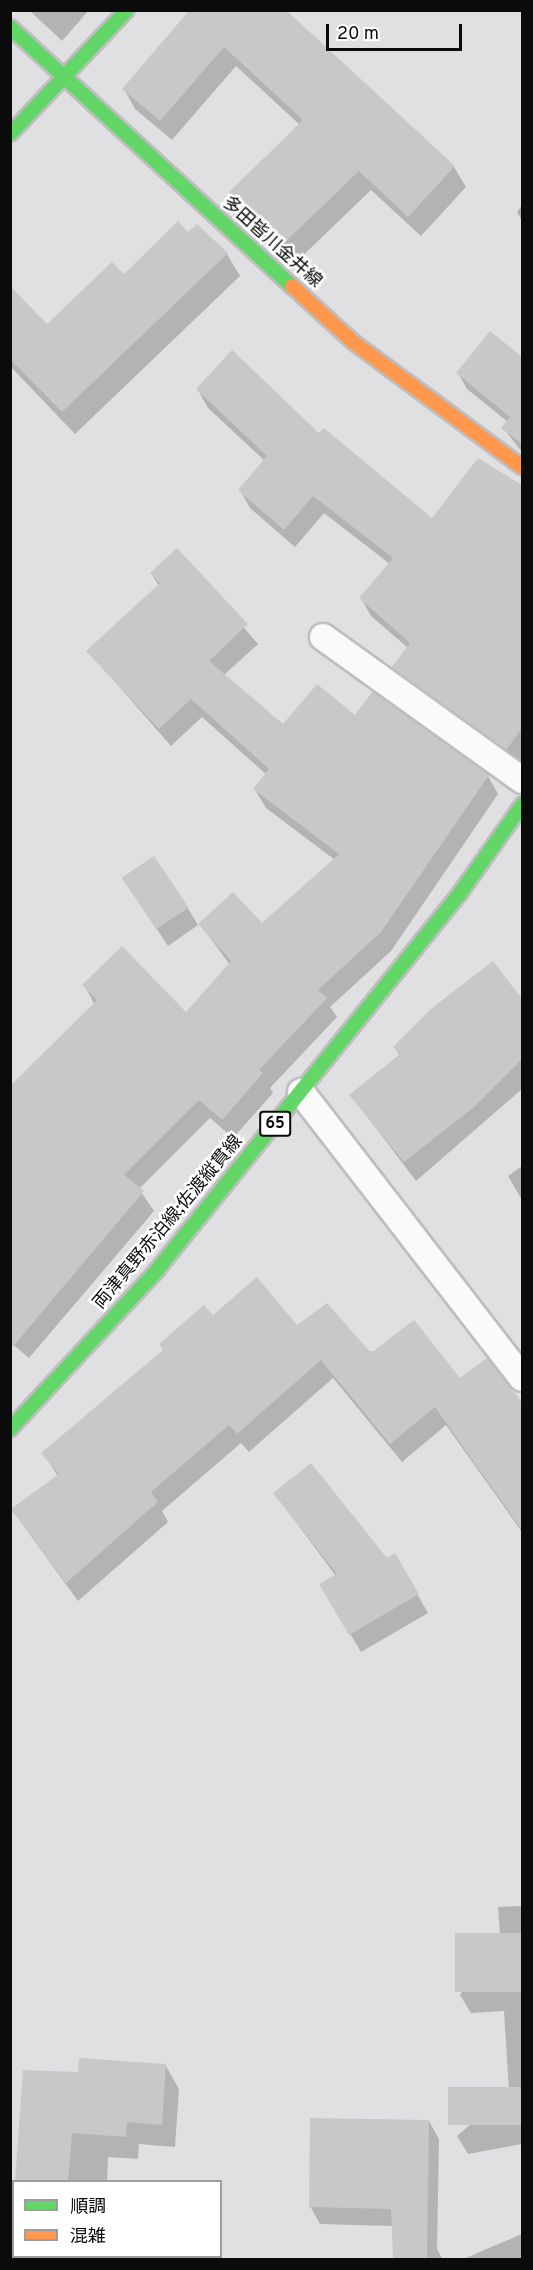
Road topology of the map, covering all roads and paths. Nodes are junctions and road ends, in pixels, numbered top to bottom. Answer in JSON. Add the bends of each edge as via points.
{"nodes":[{"id":1,"x":127,"y":10,"type":"edge"},
{"id":2,"x":10,"y":27,"type":"edge"},
{"id":3,"x":67,"y":78,"type":"junction"},
{"id":4,"x":10,"y":134,"type":"edge"},
{"id":5,"x":522,"y":467,"type":"edge"},
{"id":6,"x":323,"y":637,"type":"dead end"},
{"id":7,"x":522,"y":780,"type":"edge"},
{"id":8,"x":522,"y":805,"type":"edge"},
{"id":9,"x":301,"y":1092,"type":"junction"},
{"id":10,"x":522,"y":1378,"type":"edge"},
{"id":11,"x":10,"y":1429,"type":"edge"}],
"edges":[{"from":1,"to":3,"type":"main road"},
{"from":2,"to":3,"type":"main road","name":"多田皆川金井線"},
{"from":3,"to":4,"type":"main road"},
{"from":3,"to":5,"type":"main road","name":"多田皆川金井線","via":[[352,341]]},
{"from":6,"to":7,"type":"lane"},
{"from":8,"to":9,"type":"main road","name":"両津真野赤泊線;佐渡縦貫線","number":"65","via":[[460,893]]},
{"from":9,"to":10,"type":"lane"},
{"from":9,"to":11,"type":"main road","name":"両津真野赤泊線;佐渡縦貫線","number":"65","via":[[157,1270]]}]}
